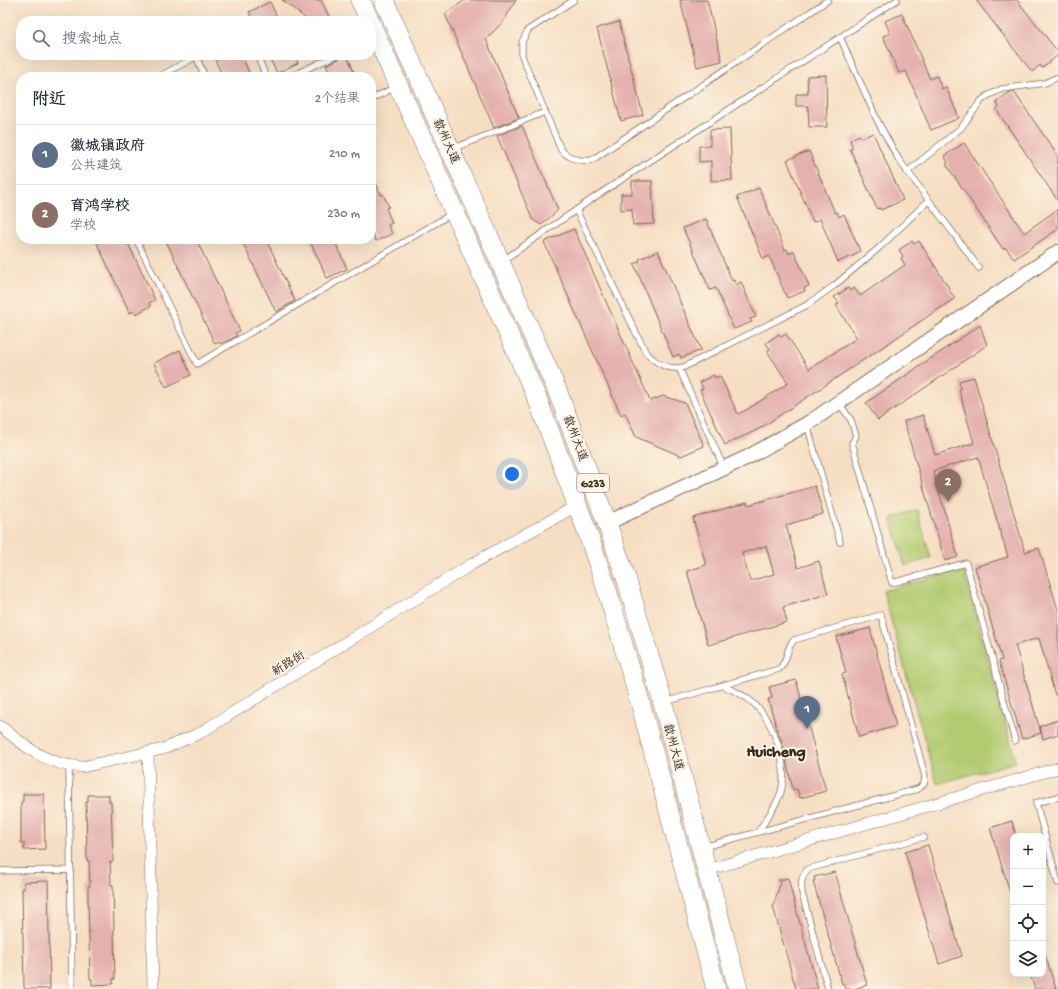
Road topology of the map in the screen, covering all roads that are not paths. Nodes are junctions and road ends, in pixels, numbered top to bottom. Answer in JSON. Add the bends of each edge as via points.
{"nodes":[{"id":1,"x":360,"y":0,"type":"edge"},
{"id":2,"x":574,"y":0,"type":"edge"},
{"id":3,"x":828,"y":0,"type":"edge"},
{"id":4,"x":897,"y":0,"type":"edge"},
{"id":5,"x":385,"y":1,"type":"edge"},
{"id":6,"x":366,"y":16,"type":"edge"},
{"id":7,"x":840,"y":37,"type":"junction"},
{"id":8,"x":376,"y":39,"type":"edge"},
{"id":9,"x":190,"y":60,"type":"edge"},
{"id":10,"x":200,"y":60,"type":"edge"},
{"id":11,"x":259,"y":60,"type":"edge"},
{"id":12,"x":326,"y":60,"type":"edge"},
{"id":13,"x":168,"y":72,"type":"edge"},
{"id":14,"x":204,"y":72,"type":"edge"},
{"id":15,"x":264,"y":72,"type":"edge"},
{"id":16,"x":300,"y":72,"type":"edge"},
{"id":17,"x":1058,"y":77,"type":"edge"},
{"id":18,"x":398,"y":86,"type":"junction"},
{"id":19,"x":376,"y":97,"type":"edge"},
{"id":20,"x":545,"y":112,"type":"junction"},
{"id":21,"x":451,"y":150,"type":"junction"},
{"id":22,"x":907,"y":172,"type":"junction"},
{"id":23,"x":928,"y":201,"type":"junction"},
{"id":24,"x":576,"y":210,"type":"junction"},
{"id":25,"x":455,"y":211,"type":"junction"},
{"id":26,"x":138,"y":244,"type":"edge"},
{"id":27,"x":1058,"y":252,"type":"edge"},
{"id":28,"x":501,"y":262,"type":"junction"},
{"id":29,"x":979,"y":268,"type":"dead end"},
{"id":30,"x":679,"y":368,"type":"junction"},
{"id":31,"x":839,"y":403,"type":"junction"},
{"id":32,"x":807,"y":424,"type":"junction"},
{"id":33,"x":724,"y":469,"type":"junction"},
{"id":34,"x":578,"y":505,"type":"junction"},
{"id":35,"x":607,"y":524,"type":"junction"},
{"id":36,"x":840,"y":542,"type":"dead end"},
{"id":37,"x":722,"y":686,"type":"junction"},
{"id":38,"x":663,"y":703,"type":"junction"},
{"id":39,"x":2,"y":731,"type":"edge"},
{"id":40,"x":1015,"y":741,"type":"dead end"},
{"id":41,"x":148,"y":752,"type":"junction"},
{"id":42,"x":69,"y":766,"type":"junction"},
{"id":43,"x":1058,"y":768,"type":"edge"},
{"id":44,"x":1058,"y":797,"type":"edge"},
{"id":45,"x":758,"y":832,"type":"junction"},
{"id":46,"x":924,"y":837,"type":"dead end"},
{"id":47,"x":701,"y":847,"type":"junction"},
{"id":48,"x":71,"y":870,"type":"junction"},
{"id":49,"x":707,"y":870,"type":"junction"},
{"id":50,"x":0,"y":871,"type":"edge"},
{"id":51,"x":1058,"y":883,"type":"edge"},
{"id":52,"x":72,"y":989,"type":"edge"},
{"id":53,"x":153,"y":989,"type":"edge"},
{"id":54,"x":716,"y":989,"type":"edge"},
{"id":55,"x":738,"y":989,"type":"edge"},
{"id":56,"x":828,"y":989,"type":"edge"}],
"edges":[{"from":1,"to":6,"type":"highway","name":"歙州大道","number":"G233"},
{"from":2,"to":20,"type":"lane","via":[[528,30],[522,42],[524,64]]},
{"from":3,"to":20,"type":"lane","via":[[592,160],[580,161],[561,150]]},
{"from":4,"to":7,"type":"lane"},
{"from":5,"to":21,"type":"highway","name":"歙州大道","number":"G233"},
{"from":7,"to":22,"type":"lane","via":[[882,128]]},
{"from":7,"to":24,"type":"lane"},
{"from":8,"to":18,"type":"highway","name":"歙州大道","number":"G233"},
{"from":9,"to":13,"type":"lane"},
{"from":10,"to":14,"type":"lane"},
{"from":11,"to":15,"type":"lane"},
{"from":12,"to":16,"type":"lane"},
{"from":17,"to":22,"type":"lane","via":[[1046,83],[1002,89],[987,96],[961,128]]},
{"from":18,"to":19,"type":"lane"},
{"from":18,"to":25,"type":"highway","name":"歙州大道","number":"G233"},
{"from":20,"to":21,"type":"lane"},
{"from":21,"to":28,"type":"highway","name":"歙州大道","number":"G233"},
{"from":22,"to":23,"type":"lane"},
{"from":23,"to":29,"type":"lane"},
{"from":23,"to":30,"type":"lane","via":[[880,247],[807,305]]},
{"from":24,"to":28,"type":"lane"},
{"from":24,"to":30,"type":"lane","via":[[645,351],[660,365]]},
{"from":25,"to":26,"type":"lane","via":[[197,364]]},
{"from":25,"to":34,"type":"highway","name":"歙州大道","number":"G233","via":[[537,398]]},
{"from":27,"to":31,"type":"street"},
{"from":28,"to":35,"type":"highway","name":"歙州大道","number":"G233","via":[[557,390]]},
{"from":30,"to":33,"type":"lane"},
{"from":31,"to":32,"type":"street"},
{"from":31,"to":40,"type":"lane","via":[[851,420],[856,436],[852,443],[892,583],[966,563]]},
{"from":32,"to":33,"type":"street"},
{"from":32,"to":36,"type":"lane"},
{"from":33,"to":35,"type":"street"},
{"from":34,"to":41,"type":"street","name":"新路街","via":[[472,564],[200,733],[163,749]]},
{"from":34,"to":54,"type":"highway","name":"歙州大道","number":"G233","via":[[636,687]]},
{"from":35,"to":38,"type":"highway","name":"歙州大道","number":"G233","via":[[645,638]]},
{"from":37,"to":38,"type":"lane"},
{"from":37,"to":45,"type":"lane","via":[[744,695],[753,702],[769,722],[778,747],[782,767],[781,790],[774,807]]},
{"from":37,"to":45,"type":"lane","via":[[779,669],[786,661],[788,648],[794,640],[881,616],[925,776],[924,784],[918,789]]},
{"from":38,"to":47,"type":"highway","name":"歙州大道","number":"G233"},
{"from":39,"to":42,"type":"street","name":"新路街","via":[[37,754]]},
{"from":41,"to":42,"type":"street","name":"新路街","via":[[82,767]]},
{"from":41,"to":53,"type":"street"},
{"from":42,"to":48,"type":"lane"},
{"from":43,"to":49,"type":"street"},
{"from":44,"to":51,"type":"lane","via":[[1036,803]]},
{"from":45,"to":47,"type":"lane"},
{"from":46,"to":56,"type":"lane","via":[[808,869],[804,874],[801,880],[802,893]]},
{"from":47,"to":49,"type":"highway","name":"歙州大道","number":"G233"},
{"from":48,"to":50,"type":"lane"},
{"from":48,"to":52,"type":"lane"},
{"from":49,"to":55,"type":"highway","name":"歙州大道","number":"G233"}]}
